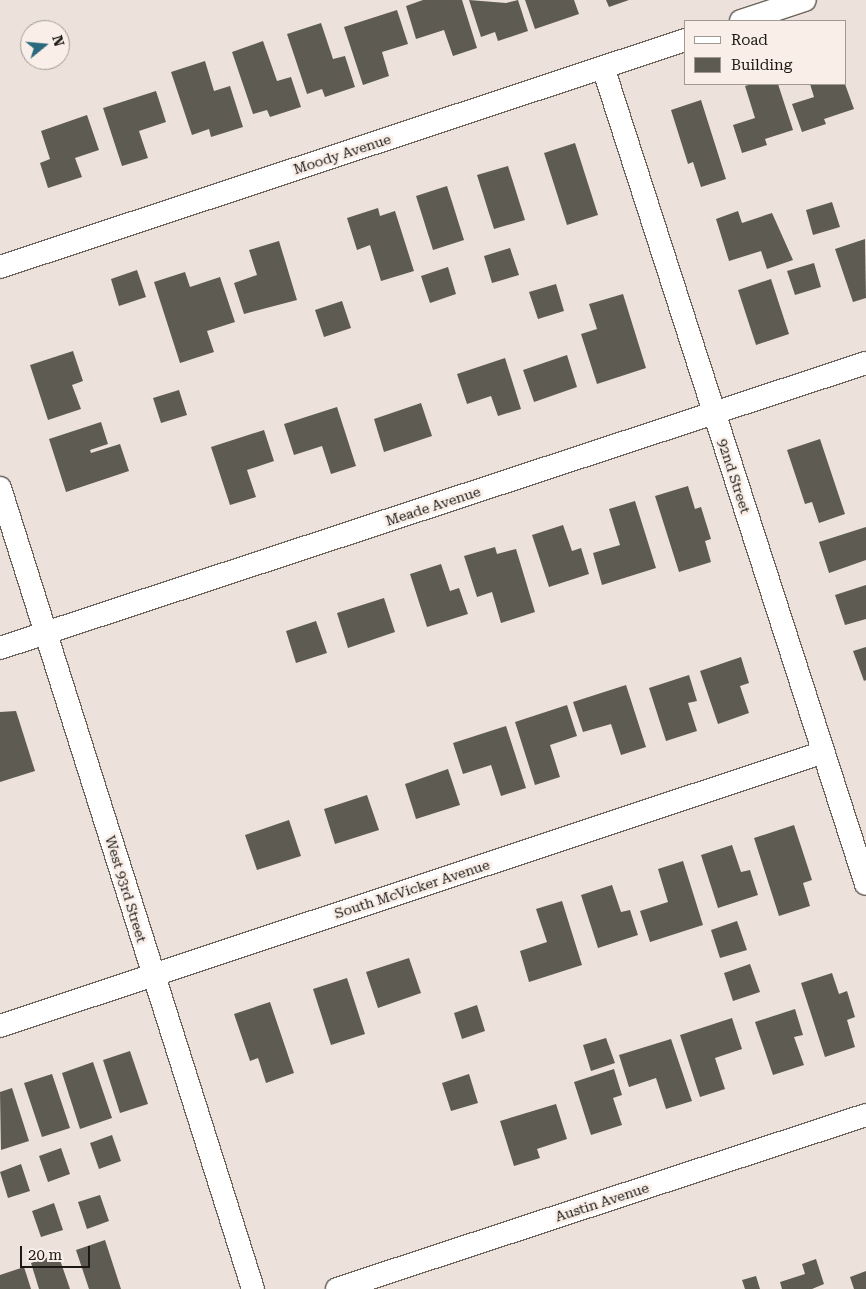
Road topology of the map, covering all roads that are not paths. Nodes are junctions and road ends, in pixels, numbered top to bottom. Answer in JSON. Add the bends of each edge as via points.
{"nodes":[{"id":1,"x":805,"y":0,"type":"edge"},
{"id":2,"x":744,"y":20,"type":"edge"},
{"id":3,"x":684,"y":40,"type":"edge"},
{"id":4,"x":603,"y":67,"type":"junction"},
{"id":5,"x":0,"y":267,"type":"edge"},
{"id":6,"x":866,"y":363,"type":"edge"},
{"id":7,"x":714,"y":413,"type":"junction"},
{"id":8,"x":0,"y":488,"type":"edge"},
{"id":9,"x":46,"y":633,"type":"junction"},
{"id":10,"x":0,"y":648,"type":"edge"},
{"id":11,"x":824,"y":752,"type":"junction"},
{"id":12,"x":866,"y":884,"type":"edge"},
{"id":13,"x":154,"y":975,"type":"junction"},
{"id":14,"x":0,"y":1026,"type":"edge"},
{"id":15,"x":866,"y":1115,"type":"edge"},
{"id":16,"x":253,"y":1289,"type":"edge"},
{"id":17,"x":338,"y":1289,"type":"edge"}],
"edges":[{"from":1,"to":2,"type":"street"},
{"from":3,"to":4,"type":"street","name":"Moody Avenue"},
{"from":4,"to":5,"type":"street","name":"Moody Avenue"},
{"from":4,"to":7,"type":"street","name":"92nd Street"},
{"from":6,"to":7,"type":"street","name":"Meade Avenue"},
{"from":7,"to":9,"type":"street","name":"Meade Avenue"},
{"from":7,"to":11,"type":"street","name":"92nd Street"},
{"from":8,"to":9,"type":"street","name":"West 93rd Street"},
{"from":9,"to":10,"type":"street","name":"Meade Avenue"},
{"from":9,"to":13,"type":"street","name":"West 93rd Street"},
{"from":11,"to":12,"type":"street","name":"92nd Street"},
{"from":11,"to":13,"type":"street","name":"South McVicker Avenue"},
{"from":13,"to":14,"type":"street","name":"South McVicker Avenue"},
{"from":13,"to":16,"type":"street","name":"West 93rd Street"},
{"from":15,"to":17,"type":"street","name":"Austin Avenue"}]}
